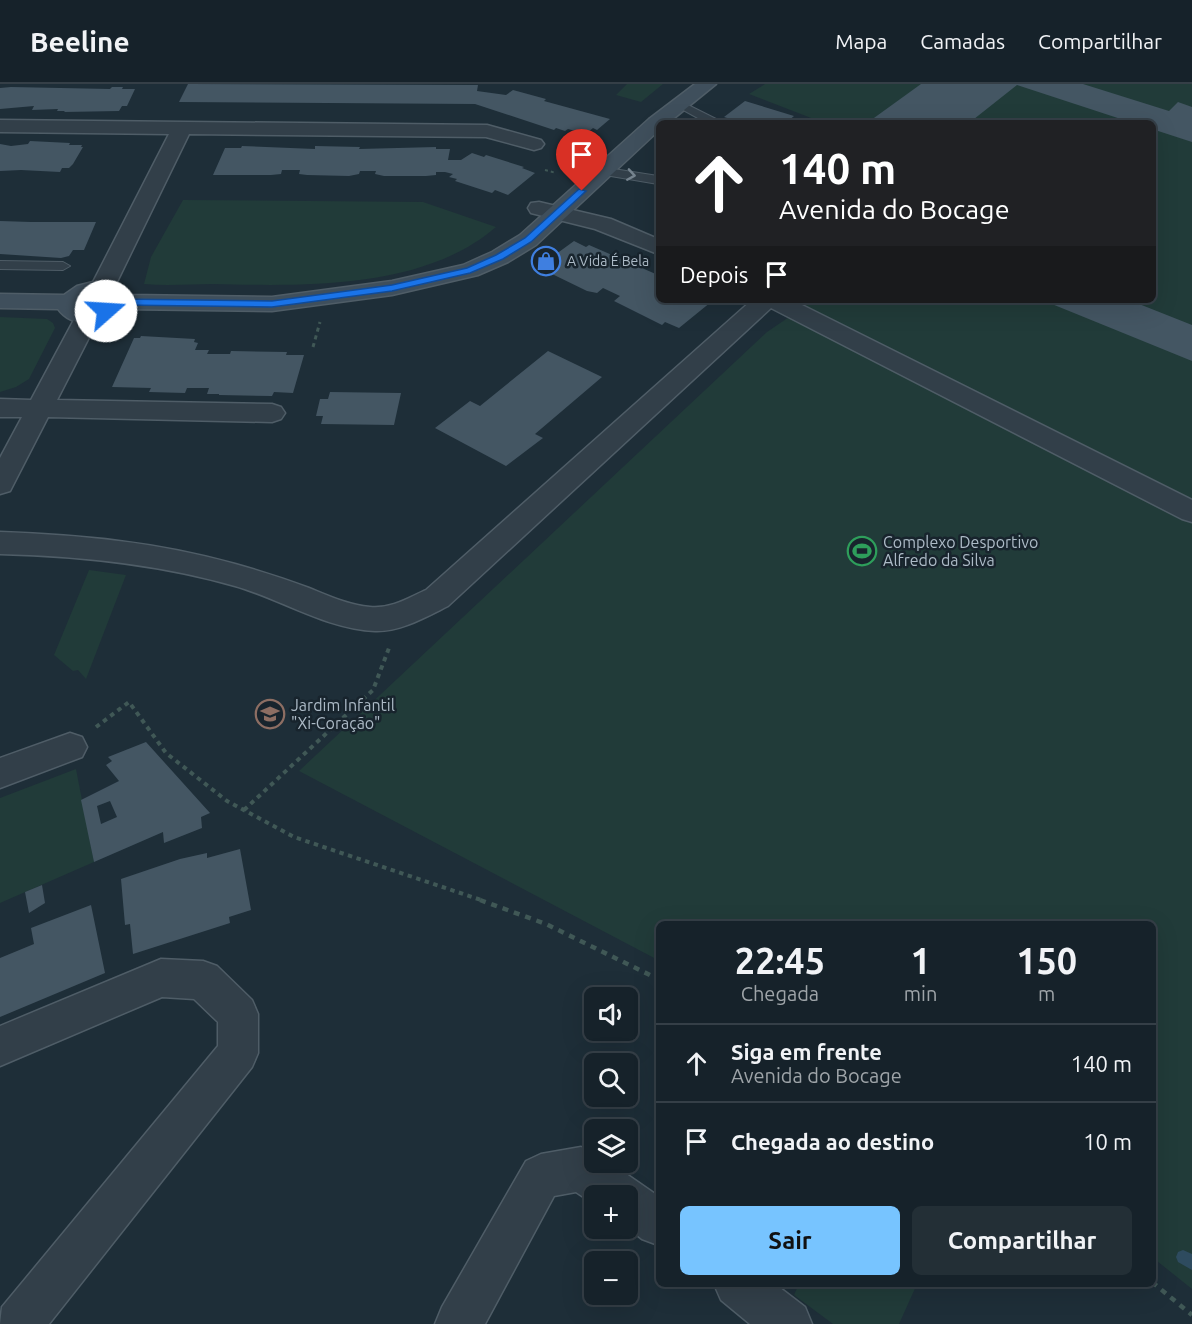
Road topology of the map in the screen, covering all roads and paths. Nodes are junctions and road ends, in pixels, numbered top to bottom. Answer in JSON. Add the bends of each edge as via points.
{"nodes":[{"id":1,"x":679,"y":84,"type":"edge"},
{"id":2,"x":707,"y":84,"type":"edge"},
{"id":3,"x":680,"y":104,"type":"junction"},
{"id":4,"x":660,"y":120,"type":"edge"},
{"id":5,"x":710,"y":120,"type":"edge"},
{"id":6,"x":656,"y":123,"type":"edge"},
{"id":7,"x":0,"y":126,"type":"edge"},
{"id":8,"x":182,"y":128,"type":"junction"},
{"id":9,"x":534,"y":144,"type":"dead end"},
{"id":10,"x":600,"y":163,"type":"junction"},
{"id":11,"x":545,"y":170,"type":"dead end"},
{"id":12,"x":556,"y":173,"type":"dead end"},
{"id":13,"x":656,"y":179,"type":"edge"},
{"id":14,"x":548,"y":210,"type":"junction"},
{"id":15,"x":656,"y":246,"type":"edge"},
{"id":16,"x":0,"y":265,"type":"edge"},
{"id":17,"x":63,"y":266,"type":"dead end"},
{"id":18,"x":109,"y":295,"type":"junction"},
{"id":19,"x":0,"y":301,"type":"edge"},
{"id":20,"x":763,"y":303,"type":"edge"},
{"id":21,"x":780,"y":303,"type":"edge"},
{"id":22,"x":79,"y":309,"type":"junction"},
{"id":23,"x":322,"y":317,"type":"dead end"},
{"id":24,"x":313,"y":347,"type":"dead end"},
{"id":25,"x":0,"y":408,"type":"edge"},
{"id":26,"x":40,"y":408,"type":"junction"},
{"id":27,"x":272,"y":413,"type":"dead end"},
{"id":28,"x":0,"y":484,"type":"edge"},
{"id":29,"x":1192,"y":513,"type":"edge"},
{"id":30,"x":0,"y":543,"type":"edge"},
{"id":31,"x":402,"y":613,"type":"junction"},
{"id":32,"x":70,"y":747,"type":"joint"},
{"id":33,"x":0,"y":773,"type":"edge"},
{"id":34,"x":244,"y":810,"type":"junction"},
{"id":35,"x":656,"y":978,"type":"edge"},
{"id":36,"x":0,"y":1046,"type":"edge"},
{"id":37,"x":604,"y":1185,"type":"edge"},
{"id":38,"x":638,"y":1208,"type":"edge"},
{"id":39,"x":656,"y":1222,"type":"edge"},
{"id":40,"x":1156,"y":1285,"type":"edge"},
{"id":41,"x":741,"y":1287,"type":"edge"},
{"id":42,"x":1192,"y":1315,"type":"edge"},
{"id":43,"x":20,"y":1324,"type":"edge"},
{"id":44,"x":459,"y":1324,"type":"edge"},
{"id":45,"x":788,"y":1324,"type":"edge"}],
"edges":[{"from":1,"to":10,"type":"main road"},
{"from":2,"to":3,"type":"main road"},
{"from":3,"to":4,"type":"main road"},
{"from":3,"to":5,"type":"lane"},
{"from":6,"to":10,"type":"main road"},
{"from":7,"to":8,"type":"street"},
{"from":8,"to":9,"type":"street","via":[[487,131]]},
{"from":8,"to":18,"type":"street"},
{"from":10,"to":13,"type":"lane","one_way":true},
{"from":10,"to":14,"type":"main road"},
{"from":11,"to":12,"type":"path"},
{"from":14,"to":15,"type":"street","via":[[603,224]]},
{"from":14,"to":18,"type":"main road","via":[[528,240],[500,257],[470,270],[392,288],[272,304]]},
{"from":16,"to":17,"type":"lane"},
{"from":18,"to":22,"type":"main road","via":[[106,311]]},
{"from":19,"to":22,"type":"main road"},
{"from":20,"to":31,"type":"street","via":[[437,598]]},
{"from":21,"to":29,"type":"street"},
{"from":22,"to":26,"type":"street"},
{"from":23,"to":24,"type":"path"},
{"from":25,"to":26,"type":"street"},
{"from":26,"to":27,"type":"street"},
{"from":26,"to":28,"type":"street"},
{"from":30,"to":31,"type":"street","via":[[64,544],[157,555],[268,585],[344,615],[375,620]]},
{"from":31,"to":34,"type":"path","via":[[373,690]]},
{"from":32,"to":33,"type":"street"},
{"from":32,"to":34,"type":"path","via":[[129,702],[166,753]]},
{"from":34,"to":35,"type":"path","via":[[294,837],[546,924]]},
{"from":36,"to":43,"type":"street","via":[[160,978],[203,980],[238,1014],[238,1053]]},
{"from":37,"to":44,"type":"street","via":[[581,1169],[542,1176]]},
{"from":38,"to":39,"type":"street"},
{"from":40,"to":42,"type":"path"},
{"from":41,"to":45,"type":"street"}]}
